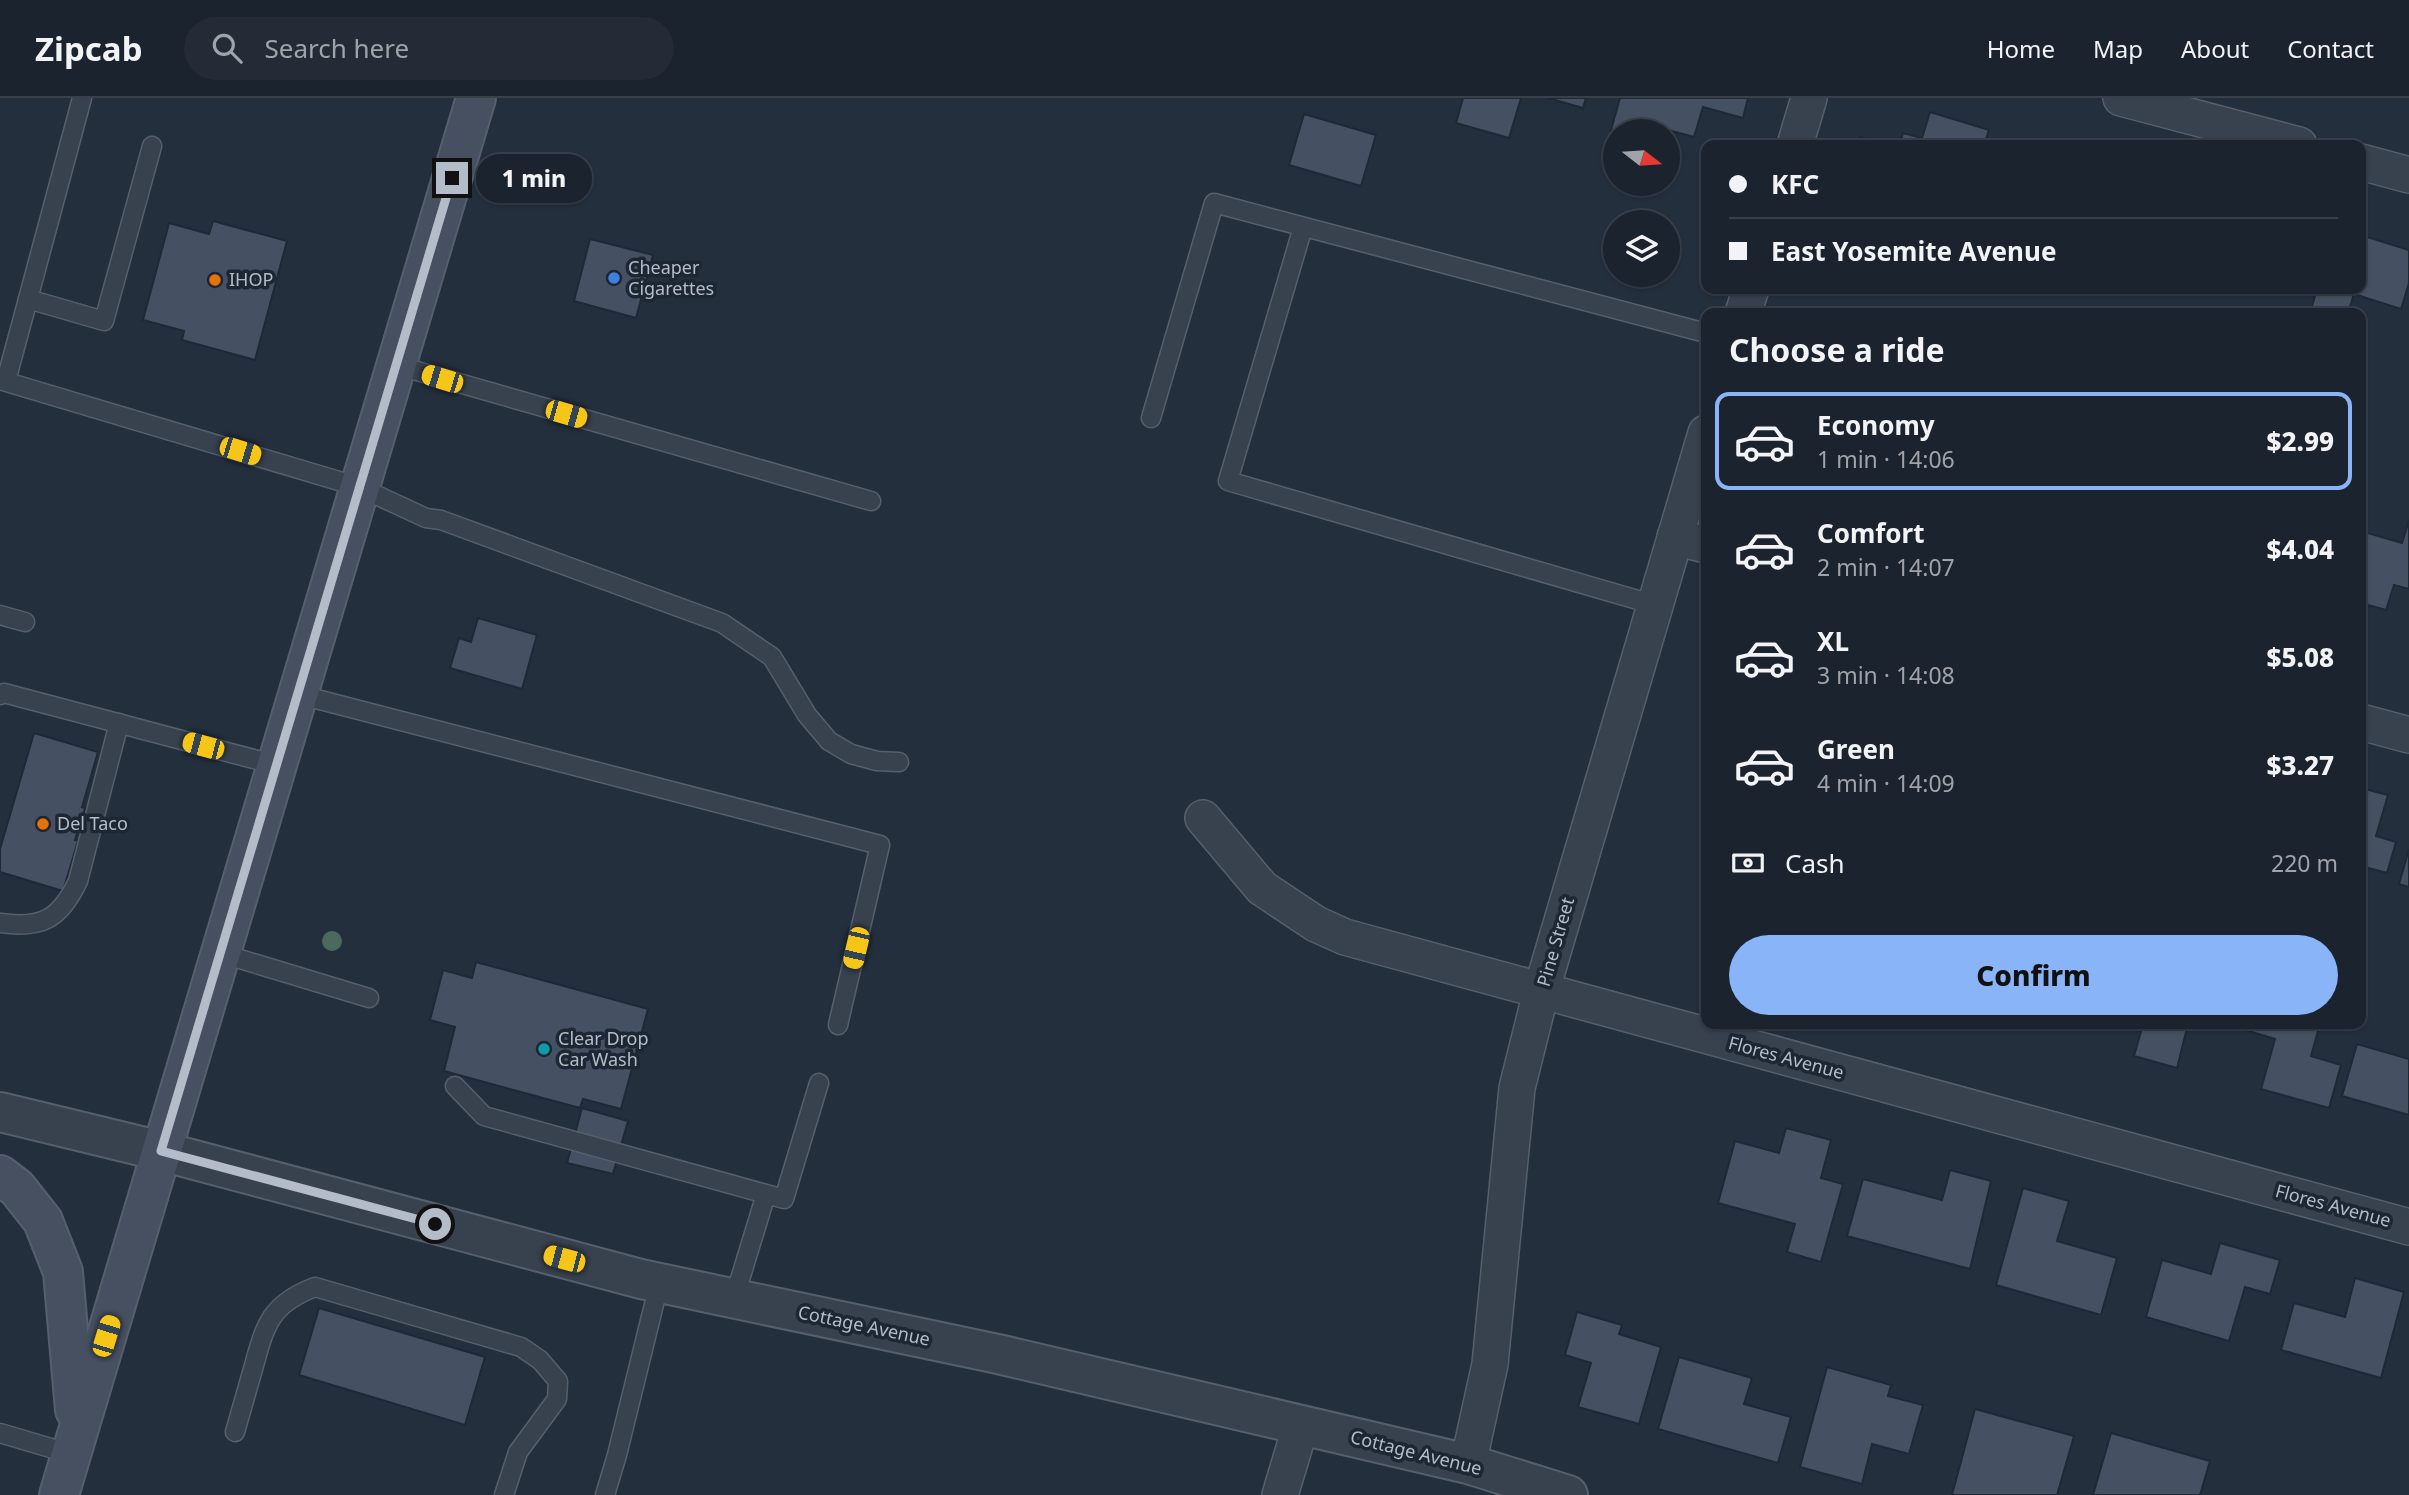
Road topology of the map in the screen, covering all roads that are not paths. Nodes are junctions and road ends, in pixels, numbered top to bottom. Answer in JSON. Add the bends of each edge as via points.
{"nodes":[{"id":1,"x":82,"y":98,"type":"edge"},
{"id":2,"x":475,"y":98,"type":"edge"},
{"id":3,"x":1809,"y":98,"type":"edge"},
{"id":4,"x":2121,"y":98,"type":"edge"},
{"id":5,"x":1796,"y":140,"type":"edge"},
{"id":6,"x":2279,"y":140,"type":"edge"},
{"id":7,"x":152,"y":146,"type":"dead end"},
{"id":8,"x":2366,"y":163,"type":"edge"},
{"id":9,"x":2409,"y":175,"type":"edge"},
{"id":10,"x":1303,"y":227,"type":"junction"},
{"id":11,"x":28,"y":299,"type":"junction"},
{"id":12,"x":1701,"y":332,"type":"edge"},
{"id":13,"x":396,"y":365,"type":"junction"},
{"id":14,"x":3,"y":381,"type":"edge"},
{"id":15,"x":1151,"y":418,"type":"dead end"},
{"id":16,"x":1701,"y":467,"type":"edge"},
{"id":17,"x":359,"y":487,"type":"junction"},
{"id":18,"x":871,"y":501,"type":"dead end"},
{"id":19,"x":1690,"y":541,"type":"edge"},
{"id":20,"x":1655,"y":605,"type":"junction"},
{"id":21,"x":0,"y":615,"type":"edge"},
{"id":22,"x":25,"y":622,"type":"dead end"},
{"id":23,"x":297,"y":694,"type":"junction"},
{"id":24,"x":0,"y":695,"type":"edge"},
{"id":25,"x":119,"y":723,"type":"junction"},
{"id":26,"x":2366,"y":723,"type":"edge"},
{"id":27,"x":2409,"y":735,"type":"edge"},
{"id":28,"x":899,"y":762,"type":"dead end"},
{"id":29,"x":276,"y":765,"type":"junction"},
{"id":30,"x":1203,"y":818,"type":"dead end"},
{"id":31,"x":0,"y":923,"type":"edge"},
{"id":32,"x":220,"y":953,"type":"junction"},
{"id":33,"x":1541,"y":992,"type":"junction"},
{"id":34,"x":369,"y":998,"type":"dead end"},
{"id":35,"x":838,"y":1025,"type":"dead end"},
{"id":36,"x":819,"y":1083,"type":"dead end"},
{"id":37,"x":455,"y":1086,"type":"dead end"},
{"id":38,"x":0,"y":1112,"type":"edge"},
{"id":39,"x":161,"y":1151,"type":"junction"},
{"id":40,"x":0,"y":1175,"type":"edge"},
{"id":41,"x":766,"y":1194,"type":"junction"},
{"id":42,"x":2409,"y":1227,"type":"edge"},
{"id":43,"x":659,"y":1284,"type":"junction"},
{"id":44,"x":734,"y":1299,"type":"junction"},
{"id":45,"x":1301,"y":1425,"type":"junction"},
{"id":46,"x":235,"y":1432,"type":"dead end"},
{"id":47,"x":0,"y":1433,"type":"edge"},
{"id":48,"x":74,"y":1443,"type":"junction"},
{"id":49,"x":1468,"y":1464,"type":"junction"},
{"id":50,"x":59,"y":1495,"type":"edge"},
{"id":51,"x":504,"y":1495,"type":"edge"},
{"id":52,"x":605,"y":1495,"type":"edge"},
{"id":53,"x":1280,"y":1495,"type":"edge"},
{"id":54,"x":1568,"y":1495,"type":"edge"}],
"edges":[{"from":1,"to":11,"type":"lane"},
{"from":2,"to":13,"type":"main road"},
{"from":3,"to":5,"type":"street"},
{"from":4,"to":6,"type":"street"},
{"from":7,"to":11,"type":"lane","via":[[104,321]]},
{"from":8,"to":9,"type":"street"},
{"from":10,"to":12,"type":"lane"},
{"from":10,"to":15,"type":"lane","via":[[1214,203]]},
{"from":10,"to":20,"type":"lane","via":[[1228,481]]},
{"from":11,"to":14,"type":"lane"},
{"from":13,"to":17,"type":"main road"},
{"from":13,"to":18,"type":"lane"},
{"from":14,"to":17,"type":"lane"},
{"from":16,"to":19,"type":"street","name":"Pine Street"},
{"from":17,"to":23,"type":"main road"},
{"from":17,"to":28,"type":"lane","via":[[426,518],[722,623],[772,657],[828,741],[851,754]]},
{"from":19,"to":20,"type":"street","name":"Pine Street"},
{"from":20,"to":33,"type":"street","name":"Pine Street"},
{"from":21,"to":22,"type":"lane"},
{"from":23,"to":29,"type":"main road"},
{"from":23,"to":35,"type":"lane","via":[[880,845]]},
{"from":24,"to":25,"type":"lane"},
{"from":25,"to":29,"type":"lane"},
{"from":25,"to":31,"type":"lane","via":[[78,881],[68,902],[38,922],[20,926]]},
{"from":26,"to":27,"type":"street"},
{"from":29,"to":32,"type":"main road"},
{"from":30,"to":33,"type":"street","name":"Flores Avenue","via":[[1262,888],[1315,924],[1345,937]]},
{"from":32,"to":34,"type":"lane"},
{"from":32,"to":39,"type":"main road"},
{"from":33,"to":42,"type":"street","name":"Flores Avenue"},
{"from":33,"to":49,"type":"street","name":"Pine Street","via":[[1517,1087],[1490,1364]]},
{"from":36,"to":41,"type":"lane","via":[[784,1199]]},
{"from":37,"to":41,"type":"lane","via":[[484,1116]]},
{"from":38,"to":39,"type":"street","name":"Cottage Avenue"},
{"from":39,"to":43,"type":"street","name":"Cottage Avenue"},
{"from":39,"to":48,"type":"main road"},
{"from":40,"to":48,"type":"main road","via":[[17,1188],[43,1221],[64,1272]]},
{"from":41,"to":44,"type":"lane"},
{"from":43,"to":44,"type":"street","name":"Cottage Avenue"},
{"from":43,"to":52,"type":"lane"},
{"from":44,"to":45,"type":"street","name":"Cottage Avenue","via":[[998,1354]]},
{"from":45,"to":49,"type":"street","name":"Cottage Avenue"},
{"from":45,"to":53,"type":"street"},
{"from":46,"to":51,"type":"lane","via":[[264,1328],[276,1310],[315,1287],[521,1347],[540,1360],[558,1381],[557,1399],[518,1451]]},
{"from":47,"to":48,"type":"lane"},
{"from":48,"to":50,"type":"main road"},
{"from":49,"to":54,"type":"street","name":"Cottage Avenue"}]}
